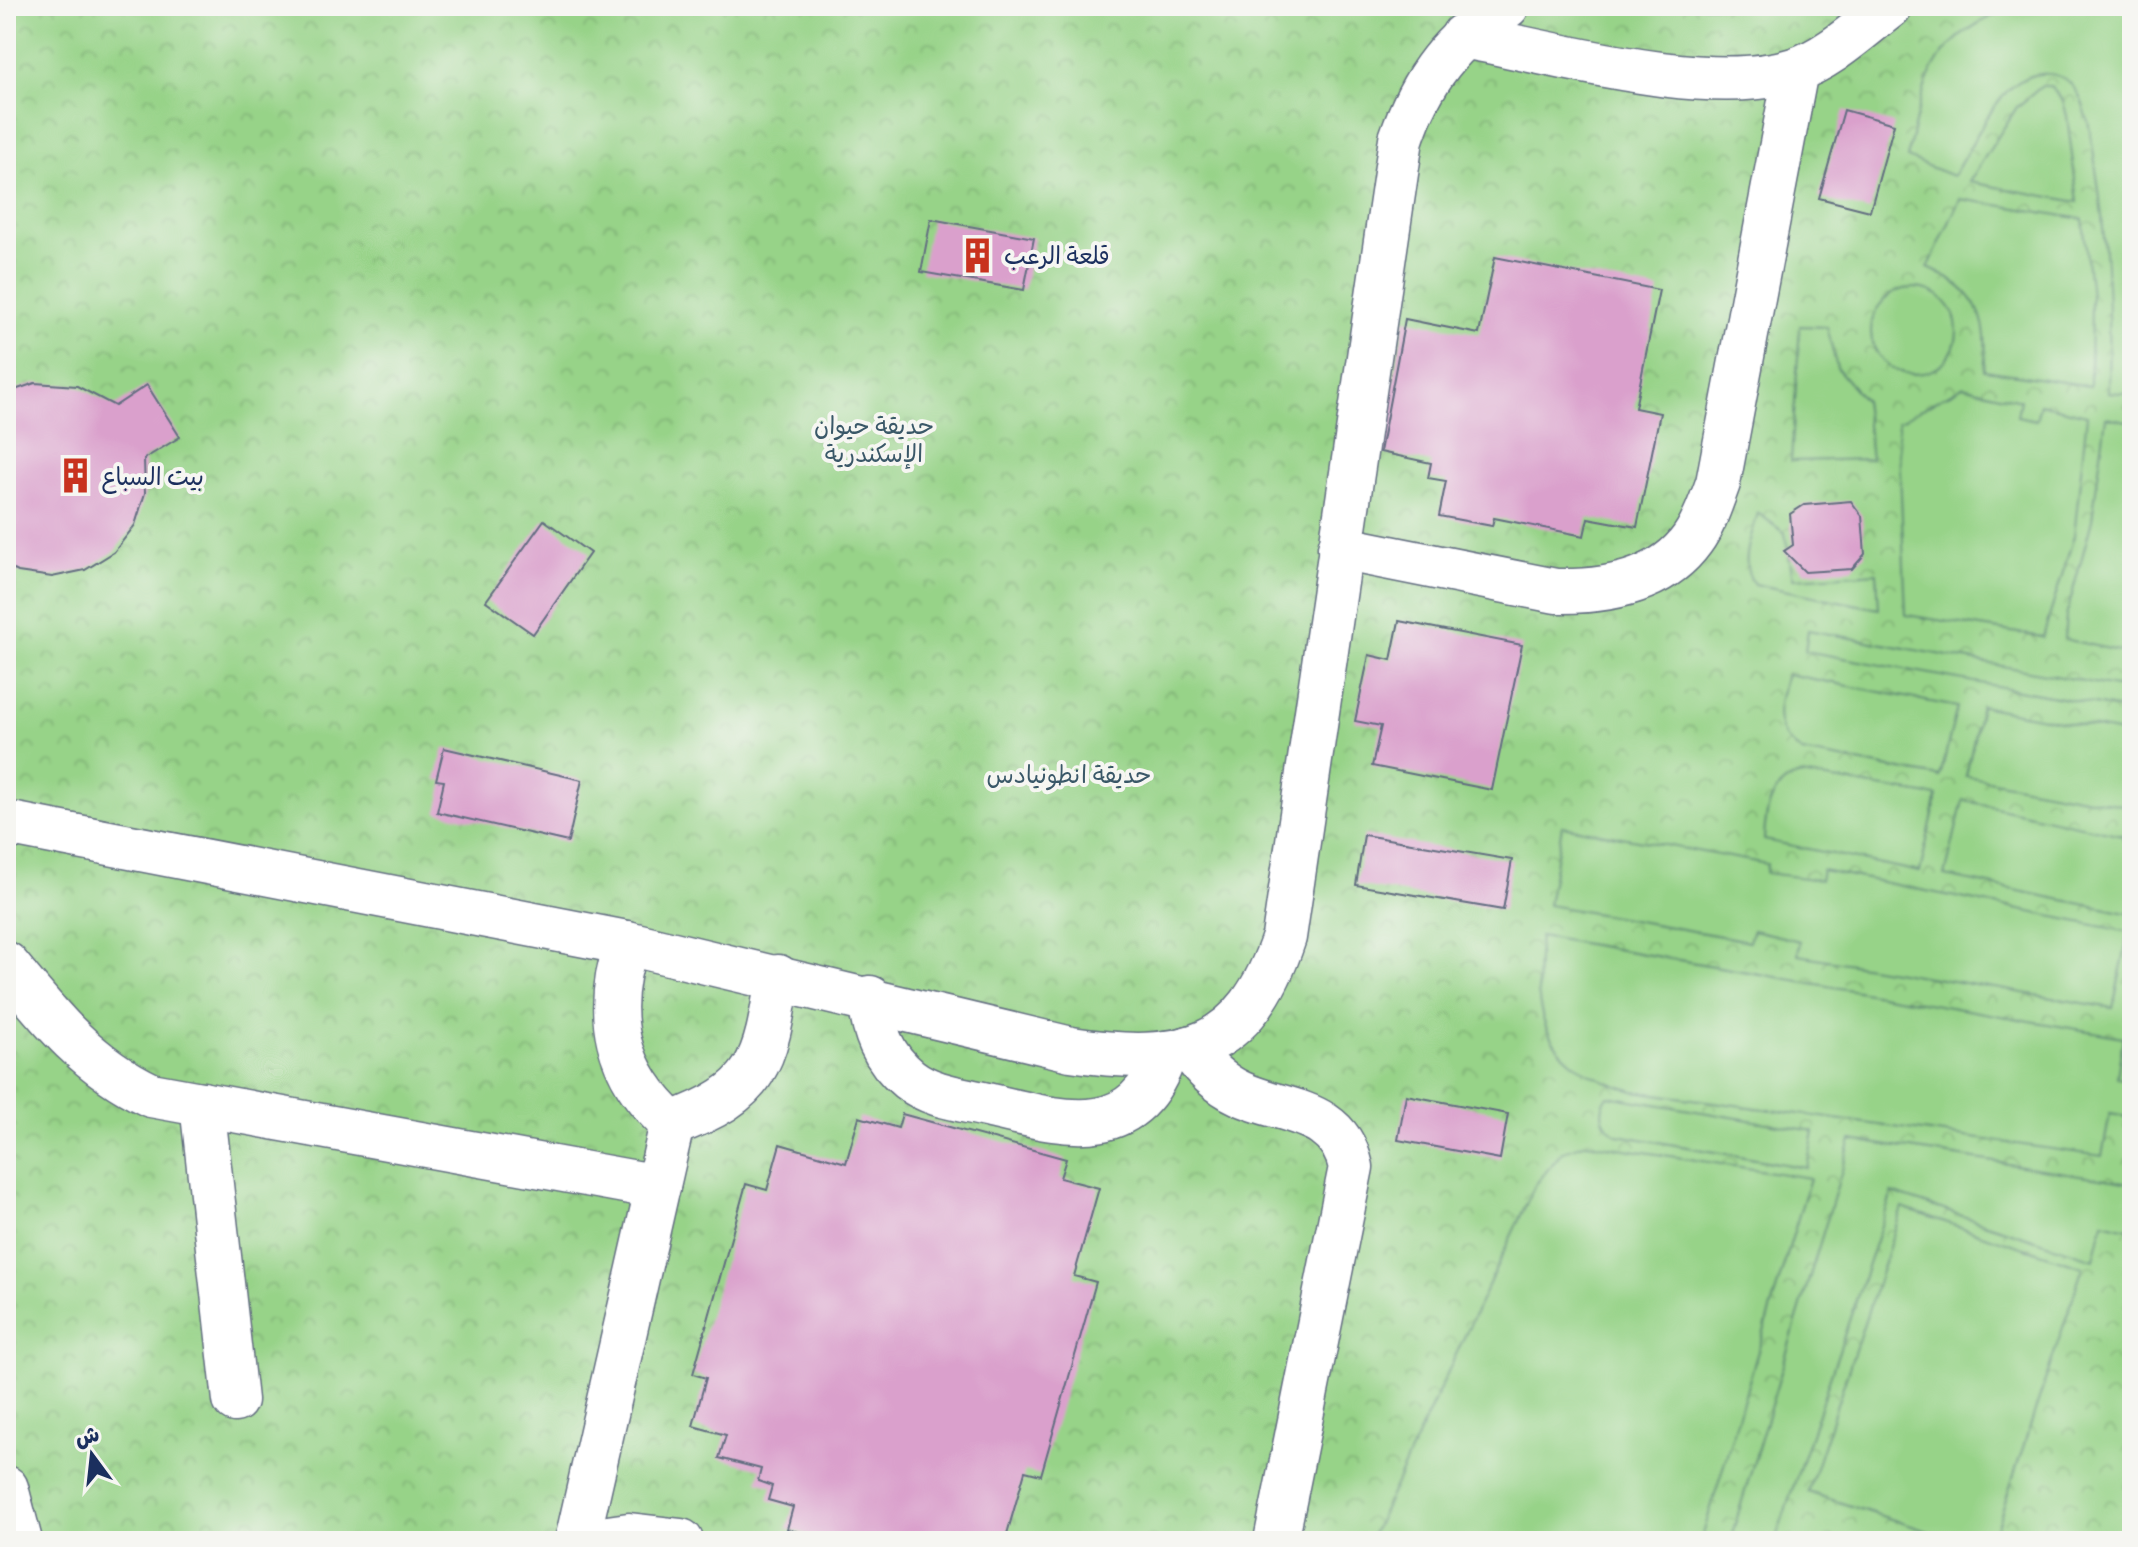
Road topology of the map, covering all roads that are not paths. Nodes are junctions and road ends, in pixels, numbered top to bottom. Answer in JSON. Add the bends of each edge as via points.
{"nodes":[{"id":1,"x":1507,"y":6,"type":"edge"},
{"id":2,"x":1890,"y":6,"type":"edge"},
{"id":3,"x":1463,"y":36,"type":"junction"},
{"id":4,"x":1796,"y":70,"type":"junction"},
{"id":5,"x":1340,"y":548,"type":"junction"},
{"id":6,"x":6,"y":823,"type":"edge"},
{"id":7,"x":627,"y":943,"type":"junction"},
{"id":8,"x":6,"y":964,"type":"edge"},
{"id":9,"x":778,"y":977,"type":"junction"},
{"id":10,"x":870,"y":998,"type":"junction"},
{"id":11,"x":1177,"y":1050,"type":"junction"},
{"id":12,"x":202,"y":1104,"type":"junction"},
{"id":13,"x":672,"y":1124,"type":"junction"},
{"id":14,"x":658,"y":1187,"type":"junction"},
{"id":15,"x":235,"y":1400,"type":"dead end"},
{"id":16,"x":6,"y":1488,"type":"edge"},
{"id":17,"x":20,"y":1541,"type":"edge"},
{"id":18,"x":577,"y":1541,"type":"edge"},
{"id":19,"x":587,"y":1541,"type":"edge"},
{"id":20,"x":681,"y":1541,"type":"edge"},
{"id":21,"x":1276,"y":1541,"type":"edge"}],
"edges":[{"from":1,"to":3,"type":"lane"},
{"from":2,"to":4,"type":"lane"},
{"from":3,"to":4,"type":"lane","via":[[1672,73],[1747,77]]},
{"from":3,"to":5,"type":"lane","via":[[1430,72],[1401,139]]},
{"from":4,"to":5,"type":"lane","via":[[1718,483],[1693,540],[1643,578],[1577,591],[1535,588]]},
{"from":5,"to":11,"type":"lane","via":[[1284,937],[1274,968],[1250,1009],[1211,1039]]},
{"from":6,"to":7,"type":"lane"},
{"from":7,"to":9,"type":"lane"},
{"from":7,"to":13,"type":"lane","via":[[615,992],[618,1042],[638,1088]]},
{"from":8,"to":12,"type":"lane","via":[[55,1025],[98,1066],[151,1095]]},
{"from":9,"to":10,"type":"lane"},
{"from":9,"to":13,"type":"lane","via":[[767,1045],[750,1078],[720,1103]]},
{"from":10,"to":11,"type":"lane","via":[[1071,1049],[1117,1056]]},
{"from":10,"to":11,"type":"lane","via":[[880,1044],[910,1080],[931,1092],[1063,1122],[1090,1123],[1124,1110],[1151,1086]]},
{"from":11,"to":21,"type":"lane","via":[[1240,1093],[1328,1126],[1340,1137],[1351,1167]]},
{"from":12,"to":14,"type":"lane"},
{"from":12,"to":15,"type":"lane"},
{"from":13,"to":14,"type":"lane"},
{"from":14,"to":18,"type":"lane"},
{"from":16,"to":17,"type":"lane"},
{"from":19,"to":20,"type":"lane","via":[[629,1535]]}]}
